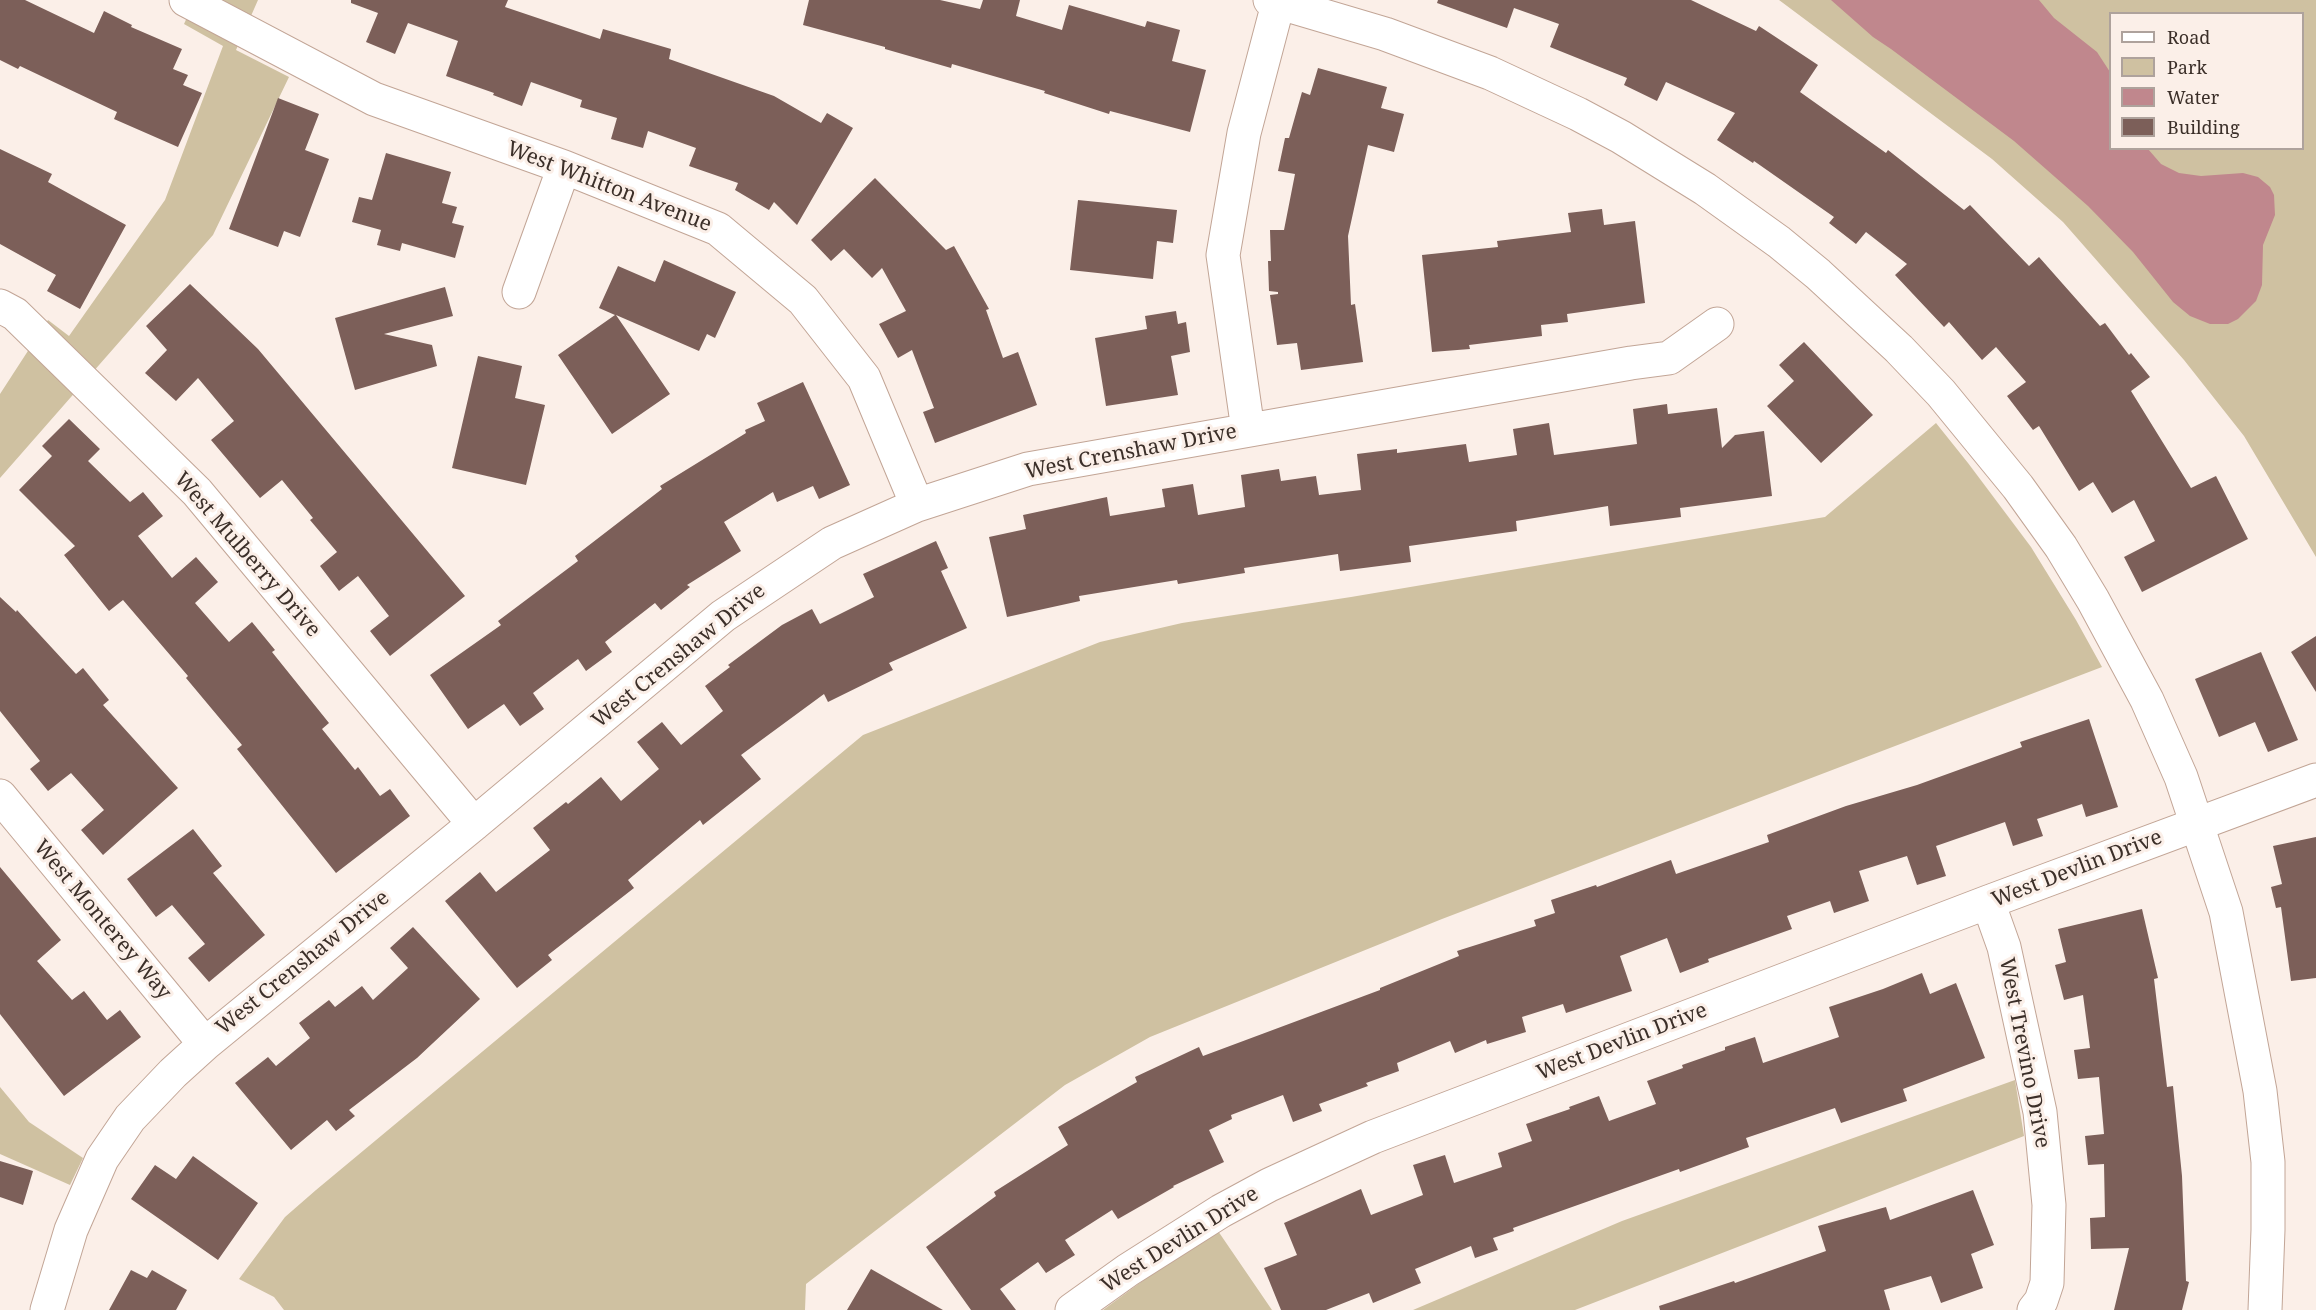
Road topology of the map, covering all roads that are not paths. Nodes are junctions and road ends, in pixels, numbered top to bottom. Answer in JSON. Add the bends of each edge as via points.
{"nodes":[{"id":1,"x":186,"y":0,"type":"edge"},
{"id":2,"x":1276,"y":1,"type":"edge"},
{"id":3,"x":564,"y":167,"type":"junction"},
{"id":4,"x":519,"y":291,"type":"dead end"},
{"id":5,"x":0,"y":306,"type":"edge"},
{"id":6,"x":1717,"y":324,"type":"dead end"},
{"id":7,"x":1248,"y":430,"type":"junction"},
{"id":8,"x":918,"y":505,"type":"junction"},
{"id":9,"x":2316,"y":780,"type":"edge"},
{"id":10,"x":0,"y":796,"type":"edge"},
{"id":11,"x":474,"y":824,"type":"junction"},
{"id":12,"x":2197,"y":824,"type":"junction"},
{"id":13,"x":1988,"y":903,"type":"junction"},
{"id":14,"x":205,"y":1044,"type":"junction"},
{"id":15,"x":47,"y":1310,"type":"edge"},
{"id":16,"x":1072,"y":1310,"type":"edge"},
{"id":17,"x":2034,"y":1310,"type":"edge"},
{"id":18,"x":2265,"y":1310,"type":"edge"}],
"edges":[{"from":1,"to":3,"type":"street","name":"West Whitton Avenue","via":[[374,99]]},
{"from":2,"to":7,"type":"street","via":[[1244,133],[1224,255]]},
{"from":2,"to":12,"type":"street","via":[[1442,54],[1578,114],[1706,189],[1826,281],[1941,393],[2061,547],[2112,631],[2141,689],[2181,777]]},
{"from":3,"to":4,"type":"street"},
{"from":3,"to":8,"type":"street","name":"West Whitton Avenue","via":[[718,229],[803,300],[864,378]]},
{"from":5,"to":11,"type":"street","name":"West Mulberry Drive","via":[[15,314],[197,492]]},
{"from":6,"to":7,"type":"street","name":"West Crenshaw Drive","via":[[1669,358]]},
{"from":7,"to":8,"type":"street","name":"West Crenshaw Drive","via":[[1028,470]]},
{"from":8,"to":11,"type":"street","name":"West Crenshaw Drive","via":[[832,543],[749,597]]},
{"from":9,"to":12,"type":"street","name":"West Devlin Drive"},
{"from":10,"to":14,"type":"street","name":"West Monterey Way"},
{"from":11,"to":14,"type":"street","name":"West Crenshaw Drive"},
{"from":12,"to":13,"type":"street","name":"West Devlin Drive"},
{"from":12,"to":18,"type":"street","via":[[2226,912],[2260,1091],[2268,1162]]},
{"from":13,"to":16,"type":"street","name":"West Devlin Drive","via":[[1323,1159],[1221,1211],[1128,1269]]},
{"from":13,"to":17,"type":"street","name":"West Trevino Drive","via":[[2004,947],[2040,1112],[2049,1205],[2047,1282]]},
{"from":14,"to":15,"type":"street","name":"West Crenshaw Drive","via":[[149,1096],[102,1159],[71,1230]]}]}
